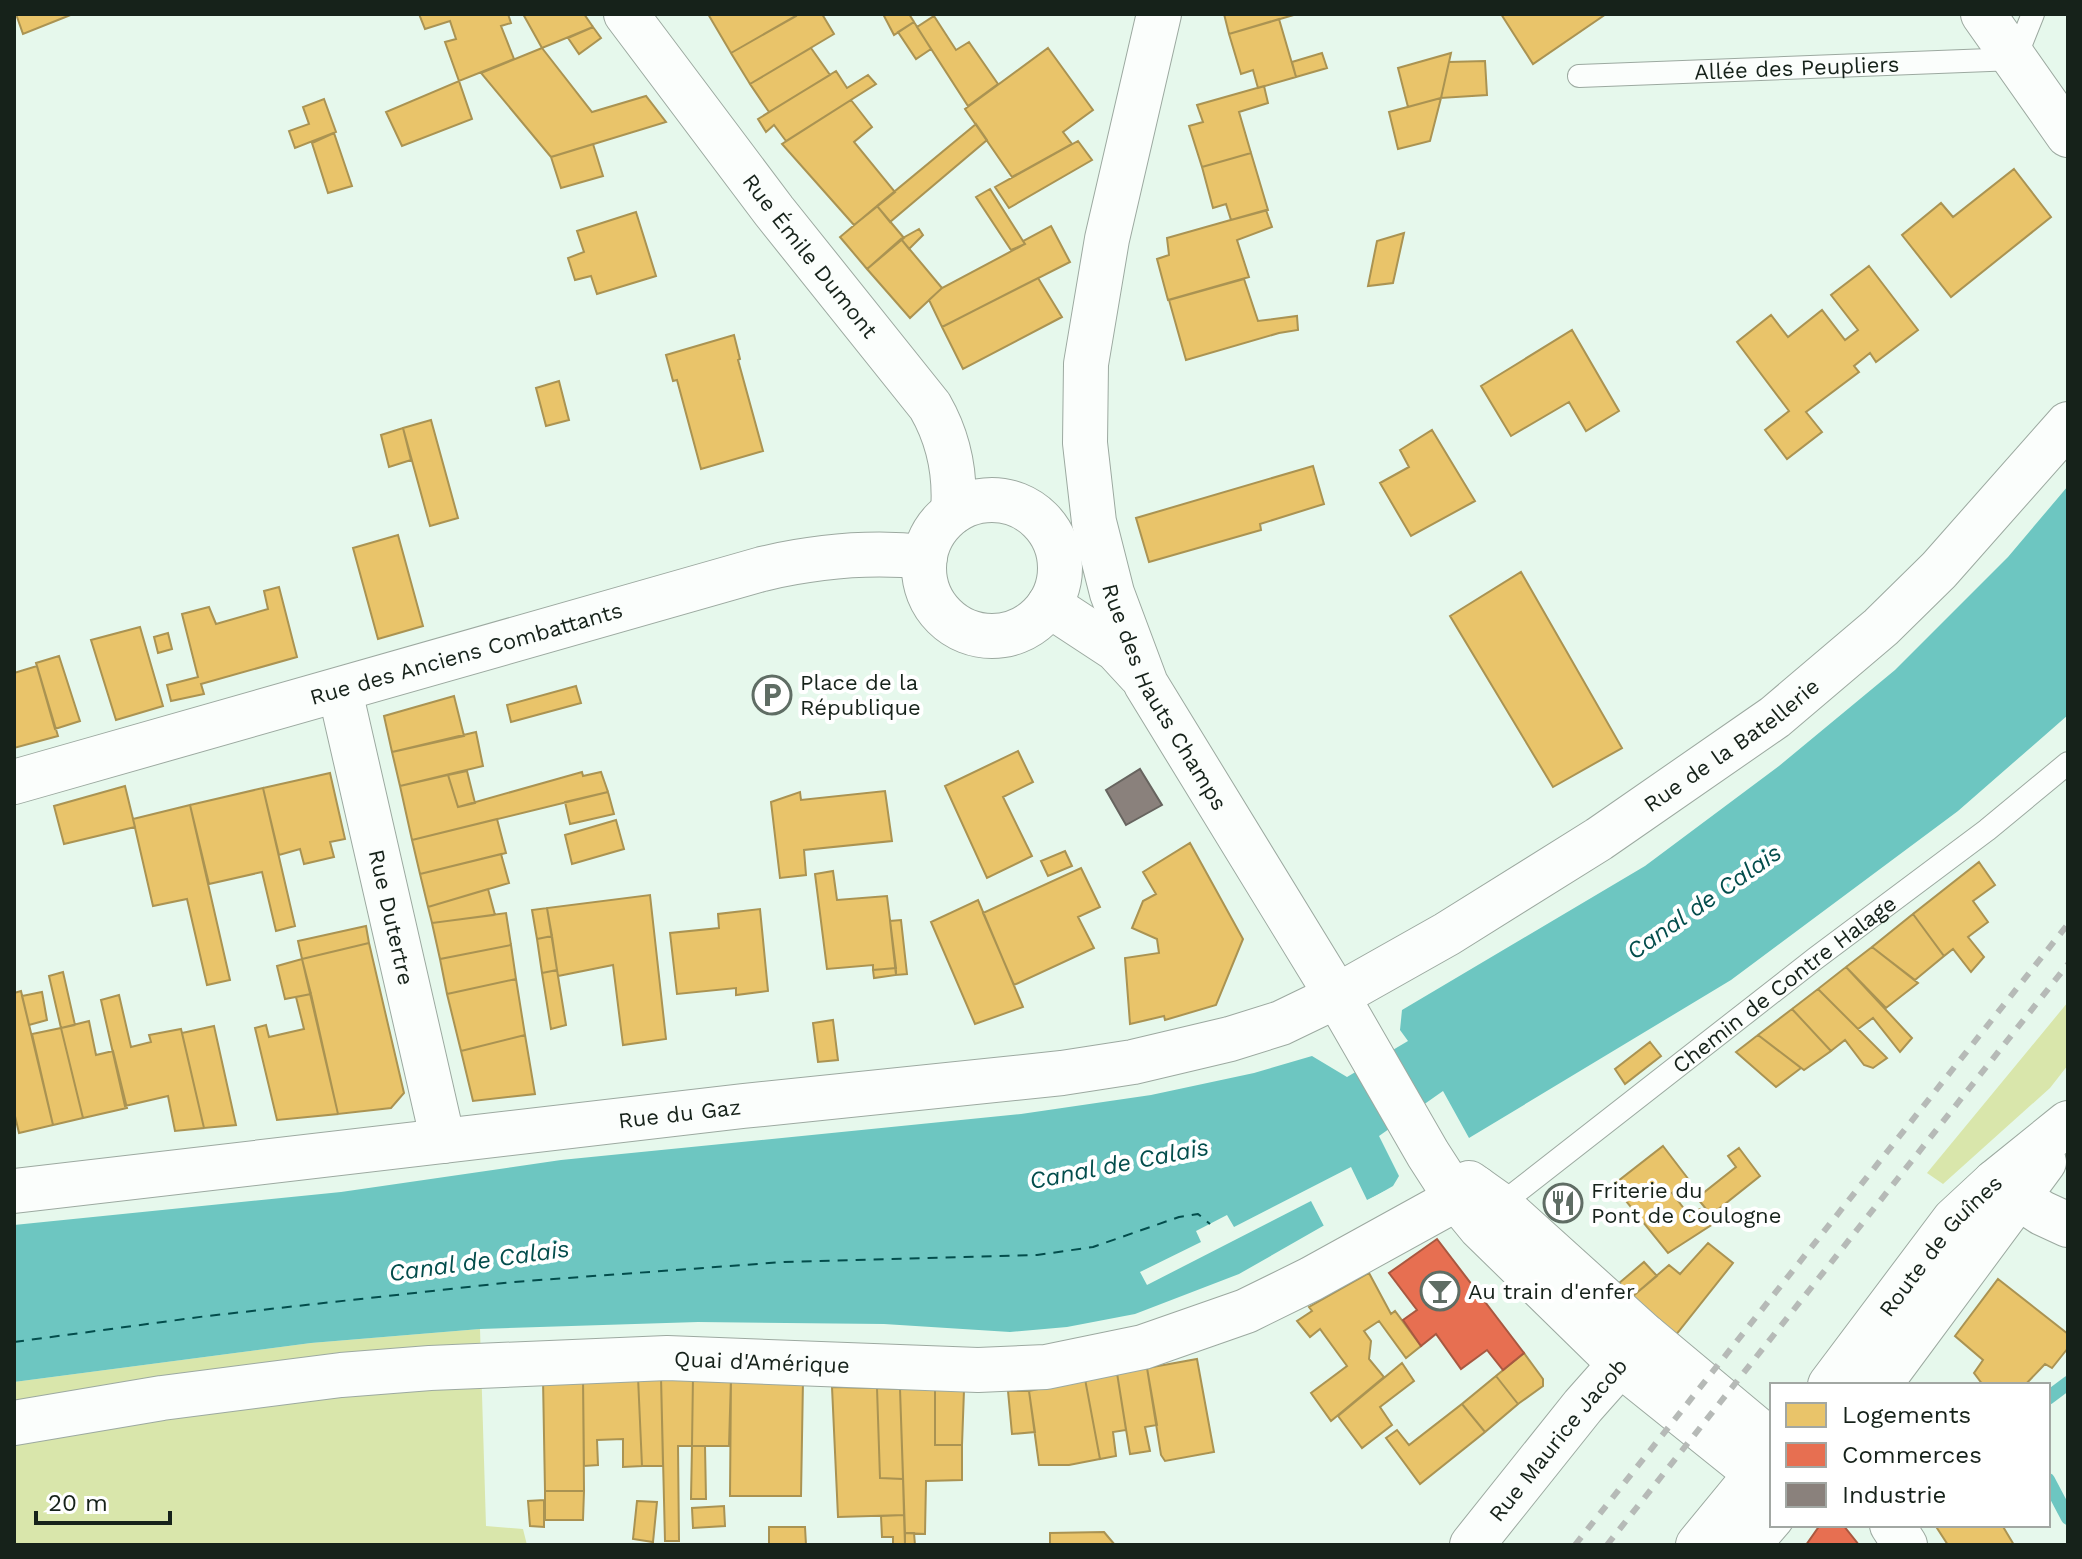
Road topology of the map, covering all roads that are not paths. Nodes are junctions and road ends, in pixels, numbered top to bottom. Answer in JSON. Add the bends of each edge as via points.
{"nodes":[{"id":1,"x":626,"y":14,"type":"edge"},
{"id":2,"x":1159,"y":14,"type":"edge"},
{"id":3,"x":1983,"y":14,"type":"edge"},
{"id":4,"x":2033,"y":14,"type":"edge"},
{"id":5,"x":2015,"y":59,"type":"junction"},
{"id":6,"x":1579,"y":76,"type":"dead end"},
{"id":7,"x":2068,"y":135,"type":"edge"},
{"id":8,"x":1086,"y":364,"type":"junction"},
{"id":9,"x":2068,"y":424,"type":"edge"},
{"id":10,"x":953,"y":512,"type":"junction"},
{"id":11,"x":1056,"y":544,"type":"junction"},
{"id":12,"x":925,"y":557,"type":"junction"},
{"id":13,"x":1049,"y":605,"type":"junction"},
{"id":14,"x":1146,"y":684,"type":"junction"},
{"id":15,"x":340,"y":691,"type":"junction"},
{"id":16,"x":2068,"y":763,"type":"edge"},
{"id":17,"x":14,"y":782,"type":"edge"},
{"id":18,"x":1337,"y":996,"type":"junction"},
{"id":19,"x":2068,"y":1125,"type":"edge"},
{"id":20,"x":443,"y":1141,"type":"junction"},
{"id":21,"x":2007,"y":1190,"type":"junction"},
{"id":22,"x":14,"y":1191,"type":"edge"},
{"id":23,"x":1477,"y":1197,"type":"junction"},
{"id":24,"x":2068,"y":1225,"type":"edge"},
{"id":25,"x":1632,"y":1350,"type":"junction"},
{"id":26,"x":1832,"y":1383,"type":"edge"},
{"id":27,"x":1880,"y":1383,"type":"edge"},
{"id":28,"x":14,"y":1423,"type":"edge"},
{"id":29,"x":1768,"y":1464,"type":"edge"},
{"id":30,"x":1770,"y":1519,"type":"edge"},
{"id":31,"x":1893,"y":1527,"type":"edge"},
{"id":32,"x":1472,"y":1545,"type":"edge"},
{"id":33,"x":1698,"y":1545,"type":"edge"},
{"id":34,"x":1748,"y":1545,"type":"edge"},
{"id":35,"x":1905,"y":1545,"type":"edge"}],
"edges":[{"from":1,"to":10,"type":"street","name":"Rue Émile Dumont","via":[[930,406],[950,455]]},
{"from":2,"to":8,"type":"street","name":"Rue des Hauts Champs","via":[[1107,239]]},
{"from":3,"to":5,"type":"street"},
{"from":4,"to":5,"type":"lane"},
{"from":5,"to":6,"type":"lane","name":"Allée des Peupliers"},
{"from":5,"to":7,"type":"street"},
{"from":8,"to":11,"type":"street","name":"Rue des Hauts Champs","via":[[1057,487]]},
{"from":8,"to":14,"type":"street","name":"Rue des Hauts Champs","via":[[1086,454],[1094,522],[1112,593]]},
{"from":9,"to":18,"type":"street","name":"Rue de la Batellerie","via":[[1939,570],[1775,717],[1599,839]]},
{"from":10,"to":11,"type":"street","via":[[985,500],[1017,505],[1037,517]]},
{"from":10,"to":12,"type":"street","via":[[935,531]]},
{"from":11,"to":13,"type":"street","via":[[1059,575]]},
{"from":12,"to":13,"type":"street","via":[[924,579],[937,609],[973,633],[1015,632]]},
{"from":12,"to":15,"type":"street","name":"Rue des Anciens Combattants","via":[[877,553],[802,560]]},
{"from":13,"to":14,"type":"street","via":[[1116,649]]},
{"from":14,"to":18,"type":"street","name":"Rue des Hauts Champs"},
{"from":15,"to":17,"type":"street","name":"Rue des Anciens Combattants"},
{"from":15,"to":20,"type":"street","name":"Rue Dutertre"},
{"from":16,"to":23,"type":"lane","name":"Chemin de Contre Halage","via":[[1579,1146]]},
{"from":18,"to":20,"type":"street","name":"Rue du Gaz","via":[[1258,1031],[1119,1064]]},
{"from":18,"to":23,"type":"street","name":"Rue des Hauts Champs","via":[[1428,1154]]},
{"from":19,"to":21,"type":"street","name":"Route de Guînes"},
{"from":20,"to":22,"type":"street","name":"Rue du Gaz"},
{"from":21,"to":24,"type":"street"},
{"from":21,"to":26,"type":"street","name":"Route de Guînes","via":[[1954,1220]]},
{"from":21,"to":27,"type":"street","name":"Route de Guînes"},
{"from":23,"to":25,"type":"street","name":"Rue des Hauts Champs"},
{"from":23,"to":28,"type":"street","name":"Quai d'Amérique","via":[[1215,1324],[1143,1347],[1046,1367],[978,1370],[667,1358],[430,1368],[190,1394]]},
{"from":25,"to":29,"type":"street","name":"Rue des Hauts Champs"},
{"from":25,"to":32,"type":"street","name":"Rue Maurice Jacob"},
{"from":29,"to":33,"type":"street"},
{"from":30,"to":34,"type":"street"},
{"from":31,"to":35,"type":"street"}]}
